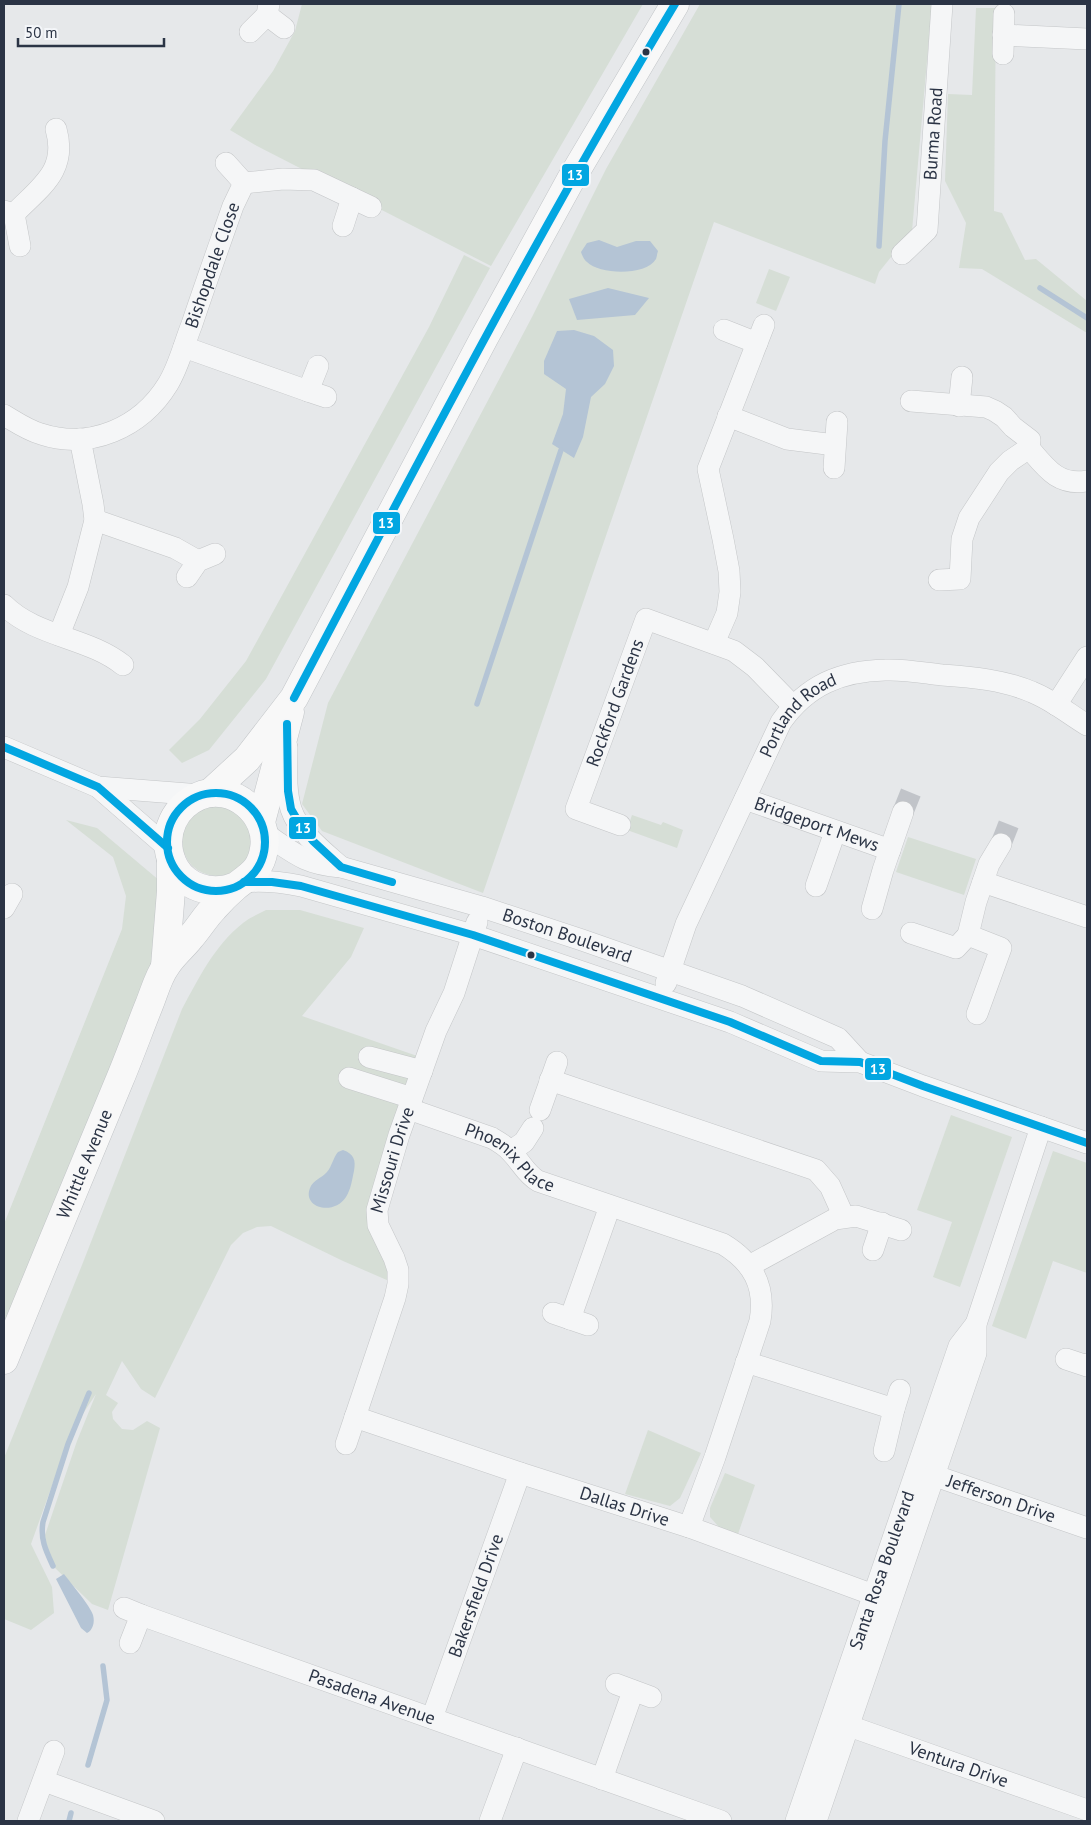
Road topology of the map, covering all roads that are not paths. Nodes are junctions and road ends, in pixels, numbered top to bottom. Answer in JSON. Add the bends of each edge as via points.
{"nodes":[{"id":1,"x":675,"y":4,"type":"edge"},
{"id":2,"x":942,"y":4,"type":"edge"},
{"id":3,"x":268,"y":9,"type":"edge"},
{"id":4,"x":1004,"y":14,"type":"dead end"},
{"id":5,"x":284,"y":28,"type":"dead end"},
{"id":6,"x":250,"y":32,"type":"dead end"},
{"id":7,"x":1087,"y":39,"type":"edge"},
{"id":8,"x":56,"y":129,"type":"dead end"},
{"id":9,"x":226,"y":163,"type":"dead end"},
{"id":10,"x":244,"y":184,"type":"junction"},
{"id":11,"x":352,"y":198,"type":"junction"},
{"id":12,"x":372,"y":208,"type":"dead end"},
{"id":13,"x":9,"y":212,"type":"edge"},
{"id":14,"x":343,"y":226,"type":"dead end"},
{"id":15,"x":20,"y":246,"type":"dead end"},
{"id":16,"x":902,"y":254,"type":"dead end"},
{"id":17,"x":724,"y":330,"type":"dead end"},
{"id":18,"x":184,"y":347,"type":"junction"},
{"id":19,"x":318,"y":366,"type":"dead end"},
{"id":20,"x":962,"y":377,"type":"dead end"},
{"id":21,"x":911,"y":401,"type":"dead end"},
{"id":22,"x":959,"y":406,"type":"junction"},
{"id":23,"x":4,"y":415,"type":"edge"},
{"id":24,"x":728,"y":416,"type":"junction"},
{"id":25,"x":837,"y":422,"type":"dead end"},
{"id":26,"x":80,"y":439,"type":"junction"},
{"id":27,"x":836,"y":445,"type":"junction"},
{"id":28,"x":1029,"y":448,"type":"junction"},
{"id":29,"x":834,"y":468,"type":"dead end"},
{"id":30,"x":1087,"y":481,"type":"edge"},
{"id":31,"x":95,"y":520,"type":"junction"},
{"id":32,"x":200,"y":564,"type":"dead end"},
{"id":33,"x":939,"y":580,"type":"dead end"},
{"id":34,"x":4,"y":597,"type":"edge"},
{"id":35,"x":58,"y":635,"type":"junction"},
{"id":36,"x":714,"y":643,"type":"junction"},
{"id":37,"x":1087,"y":657,"type":"edge"},
{"id":38,"x":124,"y":667,"type":"dead end"},
{"id":39,"x":294,"y":698,"type":"junction"},
{"id":40,"x":1056,"y":705,"type":"junction"},
{"id":41,"x":793,"y":706,"type":"junction"},
{"id":42,"x":287,"y":724,"type":"junction"},
{"id":43,"x":1087,"y":725,"type":"edge"},
{"id":44,"x":4,"y":747,"type":"edge"},
{"id":45,"x":98,"y":787,"type":"junction"},
{"id":46,"x":205,"y":794,"type":"junction"},
{"id":47,"x":745,"y":799,"type":"junction"},
{"id":48,"x":900,"y":821,"type":"tunnel mouth"},
{"id":49,"x":620,"y":825,"type":"dead end"},
{"id":50,"x":263,"y":827,"type":"junction"},
{"id":51,"x":835,"y":832,"type":"junction"},
{"id":52,"x":1002,"y":844,"type":"tunnel mouth"},
{"id":53,"x":169,"y":854,"type":"junction"},
{"id":54,"x":886,"y":860,"type":"junction"},
{"id":55,"x":341,"y":867,"type":"junction"},
{"id":56,"x":986,"y":873,"type":"junction"},
{"id":57,"x":240,"y":884,"type":"junction"},
{"id":58,"x":816,"y":886,"type":"dead end"},
{"id":59,"x":482,"y":907,"type":"junction"},
{"id":60,"x":872,"y":909,"type":"dead end"},
{"id":61,"x":1087,"y":917,"type":"edge"},
{"id":62,"x":911,"y":933,"type":"dead end"},
{"id":63,"x":473,"y":935,"type":"junction"},
{"id":64,"x":968,"y":935,"type":"junction"},
{"id":65,"x":165,"y":966,"type":"junction"},
{"id":66,"x":669,"y":971,"type":"junction"},
{"id":67,"x":662,"y":998,"type":"junction"},
{"id":68,"x":977,"y":1014,"type":"dead end"},
{"id":69,"x":369,"y":1057,"type":"dead end"},
{"id":70,"x":860,"y":1062,"type":"junction"},
{"id":71,"x":422,"y":1071,"type":"junction"},
{"id":72,"x":349,"y":1078,"type":"dead end"},
{"id":73,"x":410,"y":1103,"type":"junction"},
{"id":74,"x":1042,"y":1127,"type":"junction"},
{"id":75,"x":1087,"y":1143,"type":"edge"},
{"id":76,"x":511,"y":1151,"type":"junction"},
{"id":77,"x":610,"y":1206,"type":"junction"},
{"id":78,"x":844,"y":1217,"type":"junction"},
{"id":79,"x":873,"y":1250,"type":"dead end"},
{"id":80,"x":749,"y":1266,"type":"junction"},
{"id":81,"x":571,"y":1319,"type":"dead end"},
{"id":82,"x":1066,"y":1359,"type":"dead end"},
{"id":83,"x":4,"y":1360,"type":"edge"},
{"id":84,"x":746,"y":1362,"type":"junction"},
{"id":85,"x":1087,"y":1365,"type":"edge"},
{"id":86,"x":356,"y":1417,"type":"junction"},
{"id":87,"x":346,"y":1444,"type":"dead end"},
{"id":88,"x":884,"y":1450,"type":"dead end"},
{"id":89,"x":925,"y":1472,"type":"junction"},
{"id":90,"x":520,"y":1473,"type":"junction"},
{"id":91,"x":689,"y":1527,"type":"junction"},
{"id":92,"x":1087,"y":1528,"type":"edge"},
{"id":93,"x":882,"y":1598,"type":"junction"},
{"id":94,"x":130,"y":1643,"type":"dead end"},
{"id":95,"x":633,"y":1691,"type":"dead end"},
{"id":96,"x":432,"y":1718,"type":"junction"},
{"id":97,"x":839,"y":1722,"type":"junction"},
{"id":98,"x":517,"y":1748,"type":"junction"},
{"id":99,"x":54,"y":1751,"type":"dead end"},
{"id":100,"x":602,"y":1779,"type":"junction"},
{"id":101,"x":44,"y":1781,"type":"junction"},
{"id":102,"x":1087,"y":1810,"type":"edge"},
{"id":103,"x":28,"y":1821,"type":"edge"},
{"id":104,"x":154,"y":1821,"type":"edge"},
{"id":105,"x":490,"y":1821,"type":"edge"},
{"id":106,"x":721,"y":1821,"type":"edge"},
{"id":107,"x":796,"y":1821,"type":"edge"},
{"id":108,"x":816,"y":1821,"type":"edge"}],
"edges":[{"from":1,"to":39,"type":"main road","via":[[551,215]]},
{"from":2,"to":16,"type":"street","name":"Burma Road","via":[[927,230]]},
{"from":3,"to":5,"type":"street"},
{"from":3,"to":6,"type":"street"},
{"from":4,"to":7,"type":"street","via":[[1003,44]]},
{"from":8,"to":13,"type":"street","via":[[58,155],[53,171],[46,183]]},
{"from":9,"to":10,"type":"street","name":"Bishopdale Close"},
{"from":10,"to":11,"type":"street","name":"Bishopdale Close","via":[[283,179],[314,180]]},
{"from":10,"to":18,"type":"street","name":"Bishopdale Close","via":[[233,206]]},
{"from":11,"to":12,"type":"street","name":"Bishopdale Close"},
{"from":11,"to":14,"type":"street"},
{"from":13,"to":15,"type":"street"},
{"from":17,"to":24,"type":"street","via":[[761,334]]},
{"from":18,"to":19,"type":"street","name":"Bishopdale Close","via":[[317,394]]},
{"from":18,"to":26,"type":"street","name":"Bishopdale Close","via":[[169,383],[147,410],[116,432]]},
{"from":20,"to":22,"type":"street"},
{"from":21,"to":22,"type":"street"},
{"from":22,"to":28,"type":"street","via":[[986,407],[995,411],[1030,440]]},
{"from":23,"to":26,"type":"street","name":"Bishopdale Close","via":[[41,434]]},
{"from":24,"to":27,"type":"street","via":[[787,439]]},
{"from":24,"to":36,"type":"street","via":[[708,469],[730,585],[726,613]]},
{"from":25,"to":27,"type":"street"},
{"from":26,"to":31,"type":"street"},
{"from":27,"to":29,"type":"street"},
{"from":28,"to":30,"type":"street","via":[[1057,478]]},
{"from":28,"to":33,"type":"street","via":[[999,472],[969,518],[962,539],[960,579]]},
{"from":31,"to":32,"type":"street","via":[[175,548]]},
{"from":31,"to":35,"type":"street","via":[[78,587]]},
{"from":34,"to":35,"type":"street","via":[[22,620]]},
{"from":35,"to":38,"type":"street","via":[[104,652]]},
{"from":36,"to":41,"type":"street","name":"Rockford Gardens","via":[[745,658]]},
{"from":36,"to":49,"type":"street","name":"Rockford Gardens","via":[[646,620],[576,810]]},
{"from":37,"to":40,"type":"street"},
{"from":39,"to":42,"type":"main road"},
{"from":39,"to":46,"type":"main road","via":[[247,759]]},
{"from":40,"to":41,"type":"street","name":"Portland Road","via":[[1009,684],[961,676],[886,670],[832,680]]},
{"from":40,"to":43,"type":"street","name":"Portland Road"},
{"from":41,"to":47,"type":"street","name":"Portland Road","via":[[781,722]]},
{"from":42,"to":50,"type":"main road"},
{"from":42,"to":55,"type":"street","via":[[291,810],[313,841]]},
{"from":44,"to":45,"type":"street"},
{"from":45,"to":46,"type":"street"},
{"from":45,"to":53,"type":"street"},
{"from":46,"to":50,"type":"main road","via":[[226,794],[240,799],[252,809]]},
{"from":46,"to":53,"type":"main road","via":[[186,803],[175,816],[168,832]]},
{"from":47,"to":51,"type":"street","name":"Bridgeport Mews"},
{"from":47,"to":66,"type":"street","name":"Portland Road","via":[[686,924]]},
{"from":48,"to":54,"type":"street","name":"Bridgeport Mews"},
{"from":50,"to":55,"type":"street","name":"Boston Boulevard","via":[[301,858],[320,865]]},
{"from":50,"to":57,"type":"main road","via":[[265,847],[262,861],[254,873]]},
{"from":51,"to":54,"type":"street","name":"Bridgeport Mews"},
{"from":51,"to":58,"type":"street"},
{"from":52,"to":56,"type":"street"},
{"from":53,"to":57,"type":"main road","via":[[178,873],[205,890],[221,890]]},
{"from":53,"to":65,"type":"main road","name":"Whittle Avenue","via":[[171,891]]},
{"from":54,"to":60,"type":"street"},
{"from":55,"to":59,"type":"street","name":"Boston Boulevard"},
{"from":56,"to":61,"type":"street"},
{"from":56,"to":64,"type":"street"},
{"from":57,"to":63,"type":"street","name":"Boston Boulevard","via":[[279,881]]},
{"from":57,"to":65,"type":"main road","name":"Whittle Avenue","via":[[208,914]]},
{"from":59,"to":63,"type":"street","name":"Missouri Drive"},
{"from":59,"to":66,"type":"street","name":"Boston Boulevard"},
{"from":62,"to":64,"type":"street","via":[[956,948]]},
{"from":63,"to":67,"type":"street","name":"Boston Boulevard"},
{"from":63,"to":71,"type":"street","name":"Missouri Drive","via":[[454,993]]},
{"from":64,"to":68,"type":"street","via":[[1001,948]]},
{"from":65,"to":83,"type":"main road","name":"Whittle Avenue"},
{"from":66,"to":67,"type":"street","name":"Portland Road"},
{"from":66,"to":70,"type":"street","name":"Boston Boulevard","via":[[742,996],[838,1038]]},
{"from":67,"to":70,"type":"street","name":"Boston Boulevard","via":[[730,1022],[821,1061]]},
{"from":69,"to":71,"type":"street"},
{"from":70,"to":74,"type":"street","name":"Boston Boulevard"},
{"from":71,"to":73,"type":"street","name":"Missouri Drive"},
{"from":72,"to":73,"type":"street","name":"Phoenix Place"},
{"from":73,"to":76,"type":"street","name":"Phoenix Place","via":[[492,1138]]},
{"from":73,"to":86,"type":"street","name":"Missouri Drive","via":[[377,1210],[378,1225],[398,1270],[398,1284]]},
{"from":74,"to":75,"type":"street","name":"Boston Boulevard"},
{"from":74,"to":89,"type":"street","name":"Santa Rosa Boulevard","via":[[976,1324],[959,1346]]},
{"from":76,"to":77,"type":"street","name":"Phoenix Place","via":[[526,1172],[538,1181]]},
{"from":76,"to":78,"type":"street","via":[[524,1142],[553,1071],[816,1170],[830,1186]]},
{"from":77,"to":80,"type":"street","name":"Phoenix Place","via":[[723,1244],[739,1254]]},
{"from":77,"to":81,"type":"street"},
{"from":78,"to":79,"type":"street","via":[[856,1216],[891,1226]]},
{"from":78,"to":80,"type":"street","via":[[823,1224]]},
{"from":80,"to":84,"type":"street","name":"Phoenix Place","via":[[756,1278],[762,1307]]},
{"from":82,"to":85,"type":"street"},
{"from":84,"to":88,"type":"street","via":[[897,1400]]},
{"from":84,"to":91,"type":"street","name":"Phoenix Place"},
{"from":86,"to":87,"type":"street","name":"Missouri Drive"},
{"from":86,"to":90,"type":"street","name":"Dallas Drive"},
{"from":89,"to":92,"type":"street","name":"Jefferson Drive"},
{"from":89,"to":93,"type":"street","name":"Santa Rosa Boulevard"},
{"from":90,"to":91,"type":"street","name":"Dallas Drive"},
{"from":90,"to":96,"type":"street","name":"Bakersfield Drive"},
{"from":91,"to":93,"type":"street","name":"Dallas Drive"},
{"from":93,"to":97,"type":"street","name":"Santa Rosa Boulevard"},
{"from":94,"to":96,"type":"street","name":"Pasadena Avenue","via":[[133,1612]]},
{"from":95,"to":100,"type":"street"},
{"from":96,"to":98,"type":"street","name":"Pasadena Avenue"},
{"from":97,"to":102,"type":"street","name":"Ventura Drive"},
{"from":97,"to":107,"type":"street","name":"Santa Rosa Boulevard"},
{"from":97,"to":108,"type":"street","name":"Santa Rosa Boulevard"},
{"from":98,"to":100,"type":"street","name":"Pasadena Avenue"},
{"from":98,"to":105,"type":"street"},
{"from":99,"to":101,"type":"street"},
{"from":100,"to":106,"type":"street","name":"Pasadena Avenue"},
{"from":101,"to":103,"type":"street"},
{"from":101,"to":104,"type":"street"}]}
